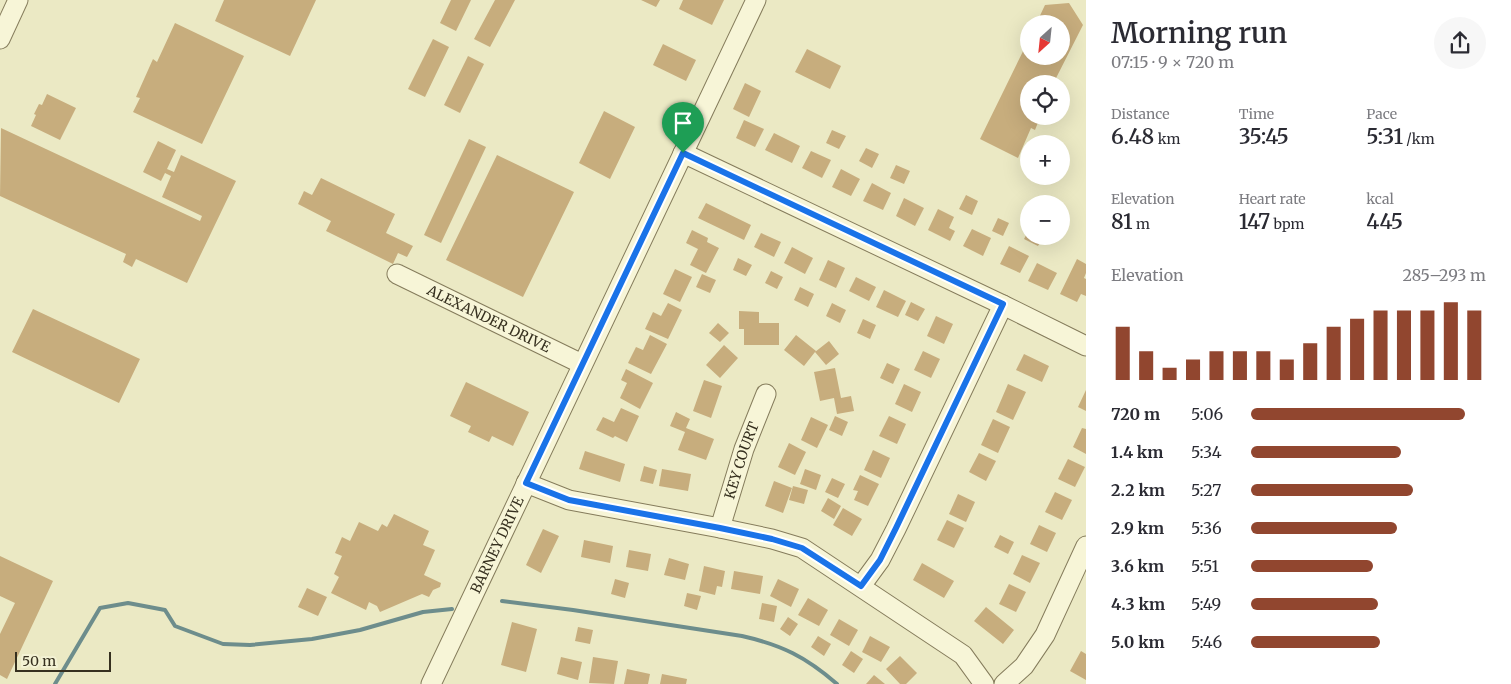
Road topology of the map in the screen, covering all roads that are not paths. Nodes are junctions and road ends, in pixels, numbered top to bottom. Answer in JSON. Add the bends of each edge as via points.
{"nodes":[{"id":1,"x":18,"y":0,"type":"edge"},
{"id":2,"x":756,"y":0,"type":"edge"},
{"id":3,"x":0,"y":39,"type":"edge"},
{"id":4,"x":683,"y":153,"type":"junction"},
{"id":5,"x":398,"y":274,"type":"dead end"},
{"id":6,"x":1003,"y":304,"type":"junction"},
{"id":7,"x":1086,"y":346,"type":"edge"},
{"id":8,"x":582,"y":364,"type":"junction"},
{"id":9,"x":766,"y":394,"type":"dead end"},
{"id":10,"x":526,"y":483,"type":"junction"},
{"id":11,"x":720,"y":528,"type":"junction"},
{"id":12,"x":1086,"y":546,"type":"edge"},
{"id":13,"x":861,"y":586,"type":"junction"},
{"id":14,"x":437,"y":683,"type":"edge"},
{"id":15,"x":984,"y":684,"type":"edge"},
{"id":16,"x":1004,"y":684,"type":"edge"}],
"edges":[{"from":1,"to":3,"type":"street"},
{"from":2,"to":4,"type":"street","name":"BARNEY DRIVE"},
{"from":4,"to":6,"type":"street"},
{"from":4,"to":8,"type":"street","name":"BARNEY DRIVE"},
{"from":5,"to":8,"type":"street","name":"ALEXANDER DRIVE"},
{"from":6,"to":7,"type":"street"},
{"from":6,"to":13,"type":"street","via":[[880,560]]},
{"from":8,"to":10,"type":"street","name":"BARNEY DRIVE"},
{"from":9,"to":11,"type":"street","name":"KEY COURT","via":[[744,449]]},
{"from":10,"to":11,"type":"street","via":[[569,500]]},
{"from":10,"to":14,"type":"street","name":"BARNEY DRIVE"},
{"from":11,"to":13,"type":"street","via":[[802,548]]},
{"from":12,"to":16,"type":"street","via":[[1046,636],[1024,666]]},
{"from":13,"to":15,"type":"street","via":[[964,655]]}]}
